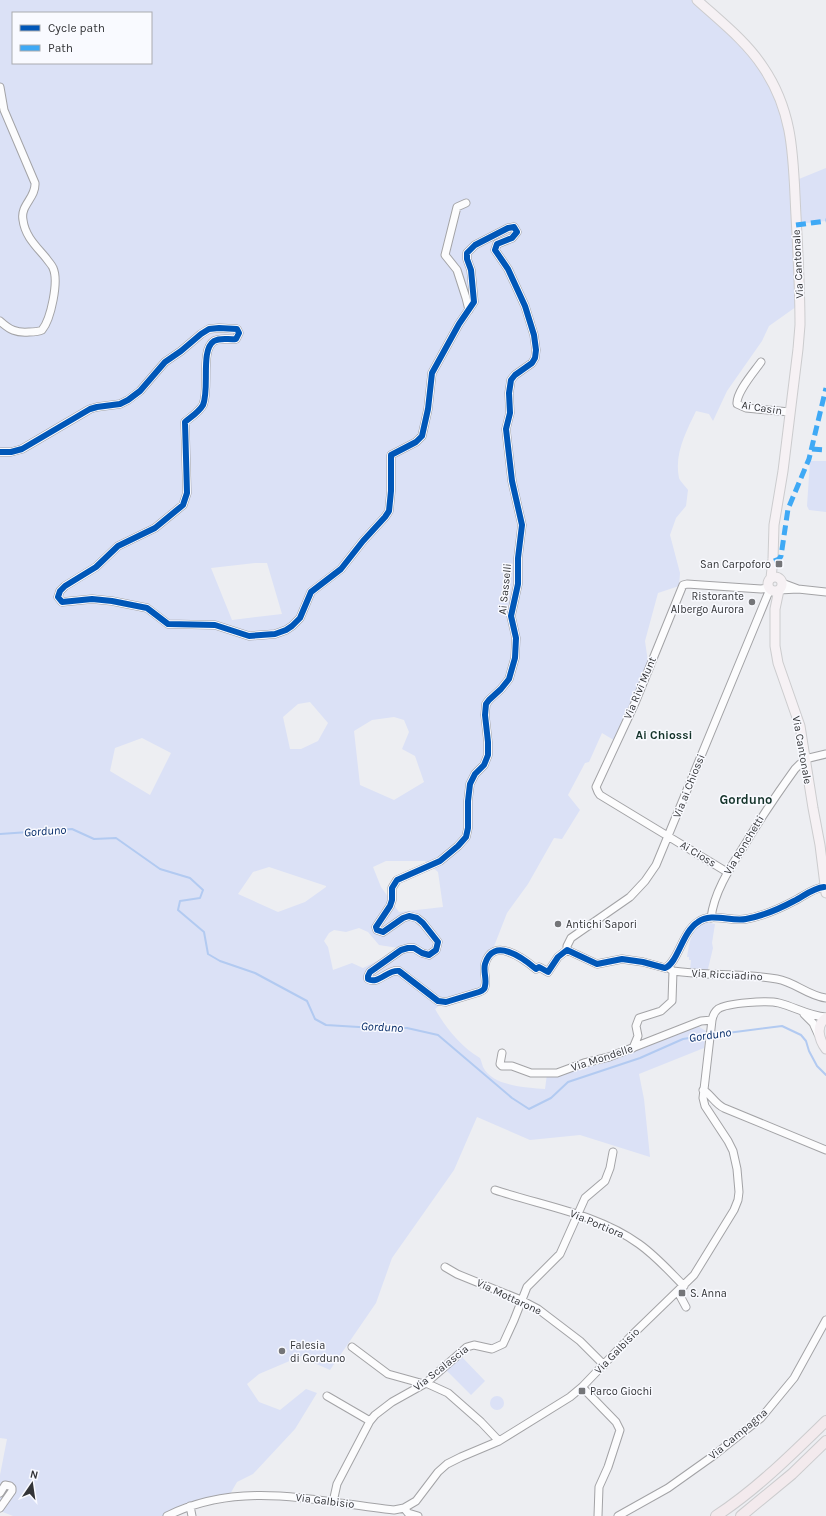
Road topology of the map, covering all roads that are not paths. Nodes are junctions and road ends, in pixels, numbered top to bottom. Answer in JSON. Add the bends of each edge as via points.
{"nodes":[{"id":1,"x":696,"y":0,"type":"edge"},
{"id":2,"x":0,"y":87,"type":"edge"},
{"id":3,"x":466,"y":203,"type":"dead end"},
{"id":4,"x":468,"y":310,"type":"junction"},
{"id":5,"x":0,"y":321,"type":"edge"},
{"id":6,"x":761,"y":362,"type":"dead end"},
{"id":7,"x":790,"y":412,"type":"junction"},
{"id":8,"x":0,"y":452,"type":"edge"},
{"id":9,"x":775,"y":584,"type":"junction"},
{"id":10,"x":826,"y":592,"type":"edge"},
{"id":11,"x":775,"y":609,"type":"junction"},
{"id":12,"x":763,"y":610,"type":"junction"},
{"id":13,"x":826,"y":754,"type":"edge"},
{"id":14,"x":806,"y":761,"type":"junction"},
{"id":15,"x":668,"y":836,"type":"junction"},
{"id":16,"x":824,"y":855,"type":"edge"},
{"id":17,"x":727,"y":872,"type":"junction"},
{"id":18,"x":825,"y":890,"type":"edge"},
{"id":19,"x":711,"y":918,"type":"junction"},
{"id":20,"x":502,"y":950,"type":"joint"},
{"id":21,"x":568,"y":950,"type":"junction"},
{"id":22,"x":670,"y":969,"type":"junction"},
{"id":23,"x":826,"y":998,"type":"edge"},
{"id":24,"x":810,"y":1016,"type":"junction"},
{"id":25,"x":825,"y":1020,"type":"edge"},
{"id":26,"x":712,"y":1021,"type":"junction"},
{"id":27,"x":823,"y":1041,"type":"edge"},
{"id":28,"x":633,"y":1048,"type":"junction"},
{"id":29,"x":826,"y":1050,"type":"edge"},
{"id":30,"x":502,"y":1053,"type":"dead end"},
{"id":31,"x":703,"y":1090,"type":"junction"},
{"id":32,"x":826,"y":1150,"type":"edge"},
{"id":33,"x":613,"y":1152,"type":"dead end"},
{"id":34,"x":495,"y":1190,"type":"dead end"},
{"id":35,"x":578,"y":1214,"type":"junction"},
{"id":36,"x":445,"y":1267,"type":"dead end"},
{"id":37,"x":684,"y":1286,"type":"junction"},
{"id":38,"x":678,"y":1292,"type":"junction"},
{"id":39,"x":521,"y":1300,"type":"junction"},
{"id":40,"x":686,"y":1307,"type":"dead end"},
{"id":41,"x":826,"y":1320,"type":"edge"},
{"id":42,"x":352,"y":1347,"type":"dead end"},
{"id":43,"x":604,"y":1365,"type":"junction"},
{"id":44,"x":425,"y":1383,"type":"junction"},
{"id":45,"x":582,"y":1387,"type":"junction"},
{"id":46,"x":327,"y":1396,"type":"dead end"},
{"id":47,"x":826,"y":1416,"type":"edge"},
{"id":48,"x":370,"y":1421,"type":"junction"},
{"id":49,"x":826,"y":1421,"type":"edge"},
{"id":50,"x":810,"y":1437,"type":"junction"},
{"id":51,"x":499,"y":1441,"type":"junction"},
{"id":52,"x":826,"y":1441,"type":"edge"},
{"id":53,"x":0,"y":1493,"type":"edge"},
{"id":54,"x":333,"y":1502,"type":"junction"},
{"id":55,"x":190,"y":1506,"type":"junction"},
{"id":56,"x":0,"y":1508,"type":"edge"},
{"id":57,"x":404,"y":1508,"type":"junction"},
{"id":58,"x":167,"y":1516,"type":"edge"},
{"id":59,"x":192,"y":1516,"type":"edge"},
{"id":60,"x":418,"y":1516,"type":"edge"},
{"id":61,"x":598,"y":1516,"type":"edge"},
{"id":62,"x":618,"y":1516,"type":"edge"},
{"id":63,"x":716,"y":1516,"type":"edge"},
{"id":64,"x":741,"y":1516,"type":"edge"}],
"edges":[{"from":1,"to":7,"type":"main road","name":"Via Cantonale","via":[[757,58],[776,89],[789,128],[793,154],[800,326]]},
{"from":2,"to":5,"type":"street","via":[[4,110],[35,183],[34,193],[22,213],[26,232],[53,268],[54,276],[53,303],[42,330],[16,332]]},
{"from":3,"to":4,"type":"street","via":[[457,207],[445,251],[457,270]]},
{"from":4,"to":8,"type":"street","via":[[432,373],[422,436],[391,455],[392,491],[389,511],[341,569],[311,592],[296,622],[275,634],[249,636],[215,625],[173,625],[147,608],[102,600],[66,603],[58,597],[65,586],[96,567],[118,546],[155,528],[183,505],[187,493],[185,422],[203,403],[209,347],[218,340],[236,339],[239,333],[237,329],[214,328],[202,334],[164,362],[140,391],[124,402],[97,407],[22,449]]},
{"from":4,"to":20,"type":"street","name":"Ai Sasselli","via":[[474,299],[467,256],[469,250],[508,228],[515,228],[514,236],[497,244],[495,250],[508,269],[525,306],[536,350],[533,361],[513,377],[506,433],[522,525],[518,584],[512,616],[516,644],[513,668],[502,689],[486,704],[488,755],[470,784],[467,833],[463,842],[440,861],[395,882],[391,903],[376,926],[378,932],[383,932],[403,918],[414,916],[437,940],[437,947],[429,955],[422,954],[414,948],[405,948],[370,972],[368,977],[369,980],[375,980],[392,971],[399,971],[438,1001],[446,1002],[484,989],[486,961],[494,952]]},
{"from":6,"to":7,"type":"street","name":"Ai Casin","via":[[741,389],[737,404],[746,408]]},
{"from":7,"to":9,"type":"main road","name":"Via Cantonale","via":[[774,525]]},
{"from":9,"to":10,"type":"street"},
{"from":9,"to":11,"type":"main road","name":"Via Cantonale"},
{"from":9,"to":12,"type":"street","name":"Via ai Chiossi"},
{"from":9,"to":15,"type":"street","name":"Via Rivi Munt","via":[[762,589],[683,585],[635,703],[596,785],[600,795]]},
{"from":11,"to":12,"type":"street"},
{"from":11,"to":14,"type":"main road","name":"Via Cantonale","via":[[776,654],[798,719]]},
{"from":12,"to":15,"type":"street","name":"Via ai Chiossi"},
{"from":13,"to":14,"type":"street"},
{"from":14,"to":16,"type":"main road","name":"Via Cantonale"},
{"from":14,"to":17,"type":"street","name":"Via Ronchetti","via":[[795,769],[760,818]]},
{"from":15,"to":17,"type":"street","name":"Ai Cioss"},
{"from":15,"to":21,"type":"street","name":"Via ai Chiossi","via":[[656,865],[645,881],[625,901],[573,937],[567,946]]},
{"from":16,"to":18,"type":"main road","name":"Via Cantonale"},
{"from":17,"to":19,"type":"street","name":"Via Ronchetti","via":[[713,906]]},
{"from":18,"to":19,"type":"street","via":[[817,888],[787,905],[744,920]]},
{"from":19,"to":22,"type":"street","via":[[702,919],[686,934]]},
{"from":20,"to":21,"type":"street","name":"Via ai Chiossi","via":[[516,955],[536,969],[539,967],[548,972],[558,957]]},
{"from":21,"to":22,"type":"street","name":"Via Ricciadino","via":[[597,964],[626,959]]},
{"from":22,"to":23,"type":"street","name":"Via Ricciadino","via":[[700,974],[745,974],[780,979],[813,995]]},
{"from":22,"to":28,"type":"street","via":[[671,1002],[661,1011],[640,1018],[636,1026],[638,1036]]},
{"from":24,"to":25,"type":"street"},
{"from":24,"to":26,"type":"street","via":[[778,1002],[761,1001],[721,1008],[714,1013]]},
{"from":24,"to":27,"type":"street"},
{"from":25,"to":27,"type":"main road","via":[[819,1029]]},
{"from":26,"to":28,"type":"street","name":"Via Mondelle","via":[[701,1021]]},
{"from":26,"to":31,"type":"street","name":"Via Galbisio"},
{"from":27,"to":29,"type":"main road"},
{"from":28,"to":30,"type":"street","name":"Via Mondelle","via":[[547,1074],[502,1066]]},
{"from":31,"to":32,"type":"street","via":[[716,1104],[724,1108]]},
{"from":31,"to":37,"type":"street","name":"Via Galbisio","via":[[705,1106],[733,1151],[739,1192],[737,1204],[709,1252]]},
{"from":33,"to":35,"type":"street","name":"Via Scalascia","via":[[605,1181],[585,1198]]},
{"from":34,"to":35,"type":"street","name":"Via Portiora"},
{"from":35,"to":37,"type":"street","name":"Via Portiora","via":[[634,1240]]},
{"from":35,"to":39,"type":"street","name":"Via Scalascia","via":[[560,1254],[531,1281]]},
{"from":36,"to":39,"type":"street","name":"Via Mottarone"},
{"from":37,"to":38,"type":"street","name":"Via Galbisio"},
{"from":38,"to":40,"type":"street"},
{"from":38,"to":43,"type":"street","name":"Via Galbisio"},
{"from":39,"to":43,"type":"street","name":"Via Mottarone","via":[[561,1326]]},
{"from":39,"to":44,"type":"street","name":"Via Scalascia","via":[[507,1337],[500,1346],[492,1349],[469,1346]]},
{"from":41,"to":62,"type":"street","name":"Via Campagna","via":[[794,1378],[761,1418],[668,1488]]},
{"from":42,"to":44,"type":"street","via":[[388,1374]]},
{"from":43,"to":45,"type":"street","name":"Via Galbisio"},
{"from":44,"to":48,"type":"street","name":"Via Scalascia","via":[[386,1406]]},
{"from":44,"to":51,"type":"street","via":[[448,1393]]},
{"from":45,"to":51,"type":"street","name":"Via Galbisio"},
{"from":45,"to":61,"type":"street","via":[[616,1422],[620,1430],[599,1487]]},
{"from":46,"to":48,"type":"street"},
{"from":47,"to":50,"type":"highway"},
{"from":48,"to":54,"type":"street","name":"Via Scalascia","via":[[336,1484]]},
{"from":49,"to":50,"type":"highway"},
{"from":50,"to":63,"type":"highway","via":[[758,1485]]},
{"from":51,"to":57,"type":"street","name":"Via Galbisio","via":[[448,1464],[438,1472],[416,1501]]},
{"from":52,"to":64,"type":"highway","via":[[792,1474]]},
{"from":53,"to":56,"type":"street","via":[[5,1485],[12,1488]]},
{"from":54,"to":55,"type":"street","name":"Via Galbisio","via":[[245,1495],[213,1499]]},
{"from":54,"to":57,"type":"street","name":"Via Galbisio","via":[[394,1510]]},
{"from":55,"to":58,"type":"street","name":"Via Galbisio"},
{"from":55,"to":59,"type":"street"},
{"from":57,"to":60,"type":"street","via":[[408,1513]]}]}
